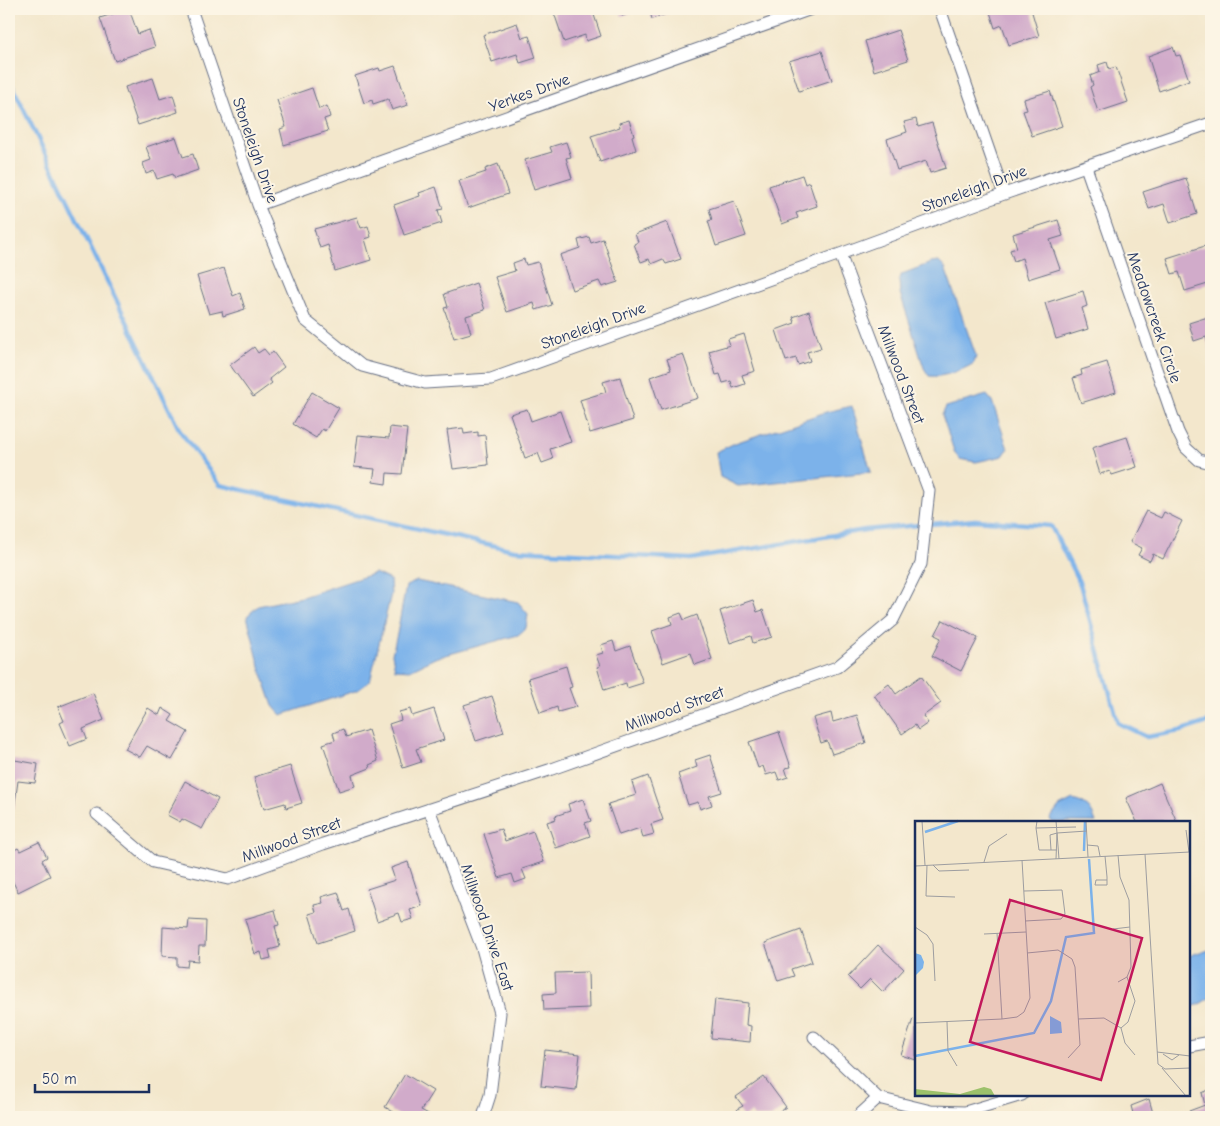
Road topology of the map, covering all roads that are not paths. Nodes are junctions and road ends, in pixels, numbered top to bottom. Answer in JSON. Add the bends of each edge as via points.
{"nodes":[{"id":1,"x":190,"y":9,"type":"edge"},
{"id":2,"x":811,"y":9,"type":"edge"},
{"id":3,"x":940,"y":9,"type":"edge"},
{"id":4,"x":1211,"y":123,"type":"edge"},
{"id":5,"x":1086,"y":167,"type":"junction"},
{"id":6,"x":1004,"y":194,"type":"junction"},
{"id":7,"x":258,"y":205,"type":"junction"},
{"id":8,"x":840,"y":254,"type":"junction"},
{"id":9,"x":1211,"y":462,"type":"edge"},
{"id":10,"x":429,"y":809,"type":"junction"},
{"id":11,"x":97,"y":814,"type":"dead end"},
{"id":12,"x":814,"y":1037,"type":"dead end"},
{"id":13,"x":1211,"y":1042,"type":"edge"},
{"id":14,"x":1190,"y":1046,"type":"edge"},
{"id":15,"x":1019,"y":1096,"type":"edge"},
{"id":16,"x":878,"y":1098,"type":"junction"},
{"id":17,"x":483,"y":1117,"type":"edge"},
{"id":18,"x":857,"y":1117,"type":"edge"}],
"edges":[{"from":1,"to":7,"type":"street","name":"Stoneleigh Drive"},
{"from":2,"to":7,"type":"street","name":"Yerkes Drive"},
{"from":3,"to":6,"type":"street"},
{"from":4,"to":5,"type":"street","name":"Stoneleigh Drive"},
{"from":5,"to":6,"type":"street","name":"Stoneleigh Drive"},
{"from":5,"to":9,"type":"street","name":"Meadowcreek Circle","via":[[1178,432],[1186,448],[1199,460]]},
{"from":6,"to":8,"type":"street","name":"Stoneleigh Drive"},
{"from":7,"to":8,"type":"street","name":"Stoneleigh Drive","via":[[305,320],[362,366],[425,383],[490,378]]},
{"from":8,"to":10,"type":"street","name":"Millwood Street","via":[[929,491],[921,564],[893,620],[837,667]]},
{"from":10,"to":11,"type":"street","name":"Millwood Street","via":[[228,879],[153,862]]},
{"from":10,"to":17,"type":"street","name":"Millwood Drive East","via":[[482,948],[500,1013],[490,1095]]},
{"from":12,"to":16,"type":"street"},
{"from":13,"to":14,"type":"street"},
{"from":15,"to":16,"type":"street","via":[[965,1112],[931,1111]]},
{"from":16,"to":18,"type":"street"}]}
